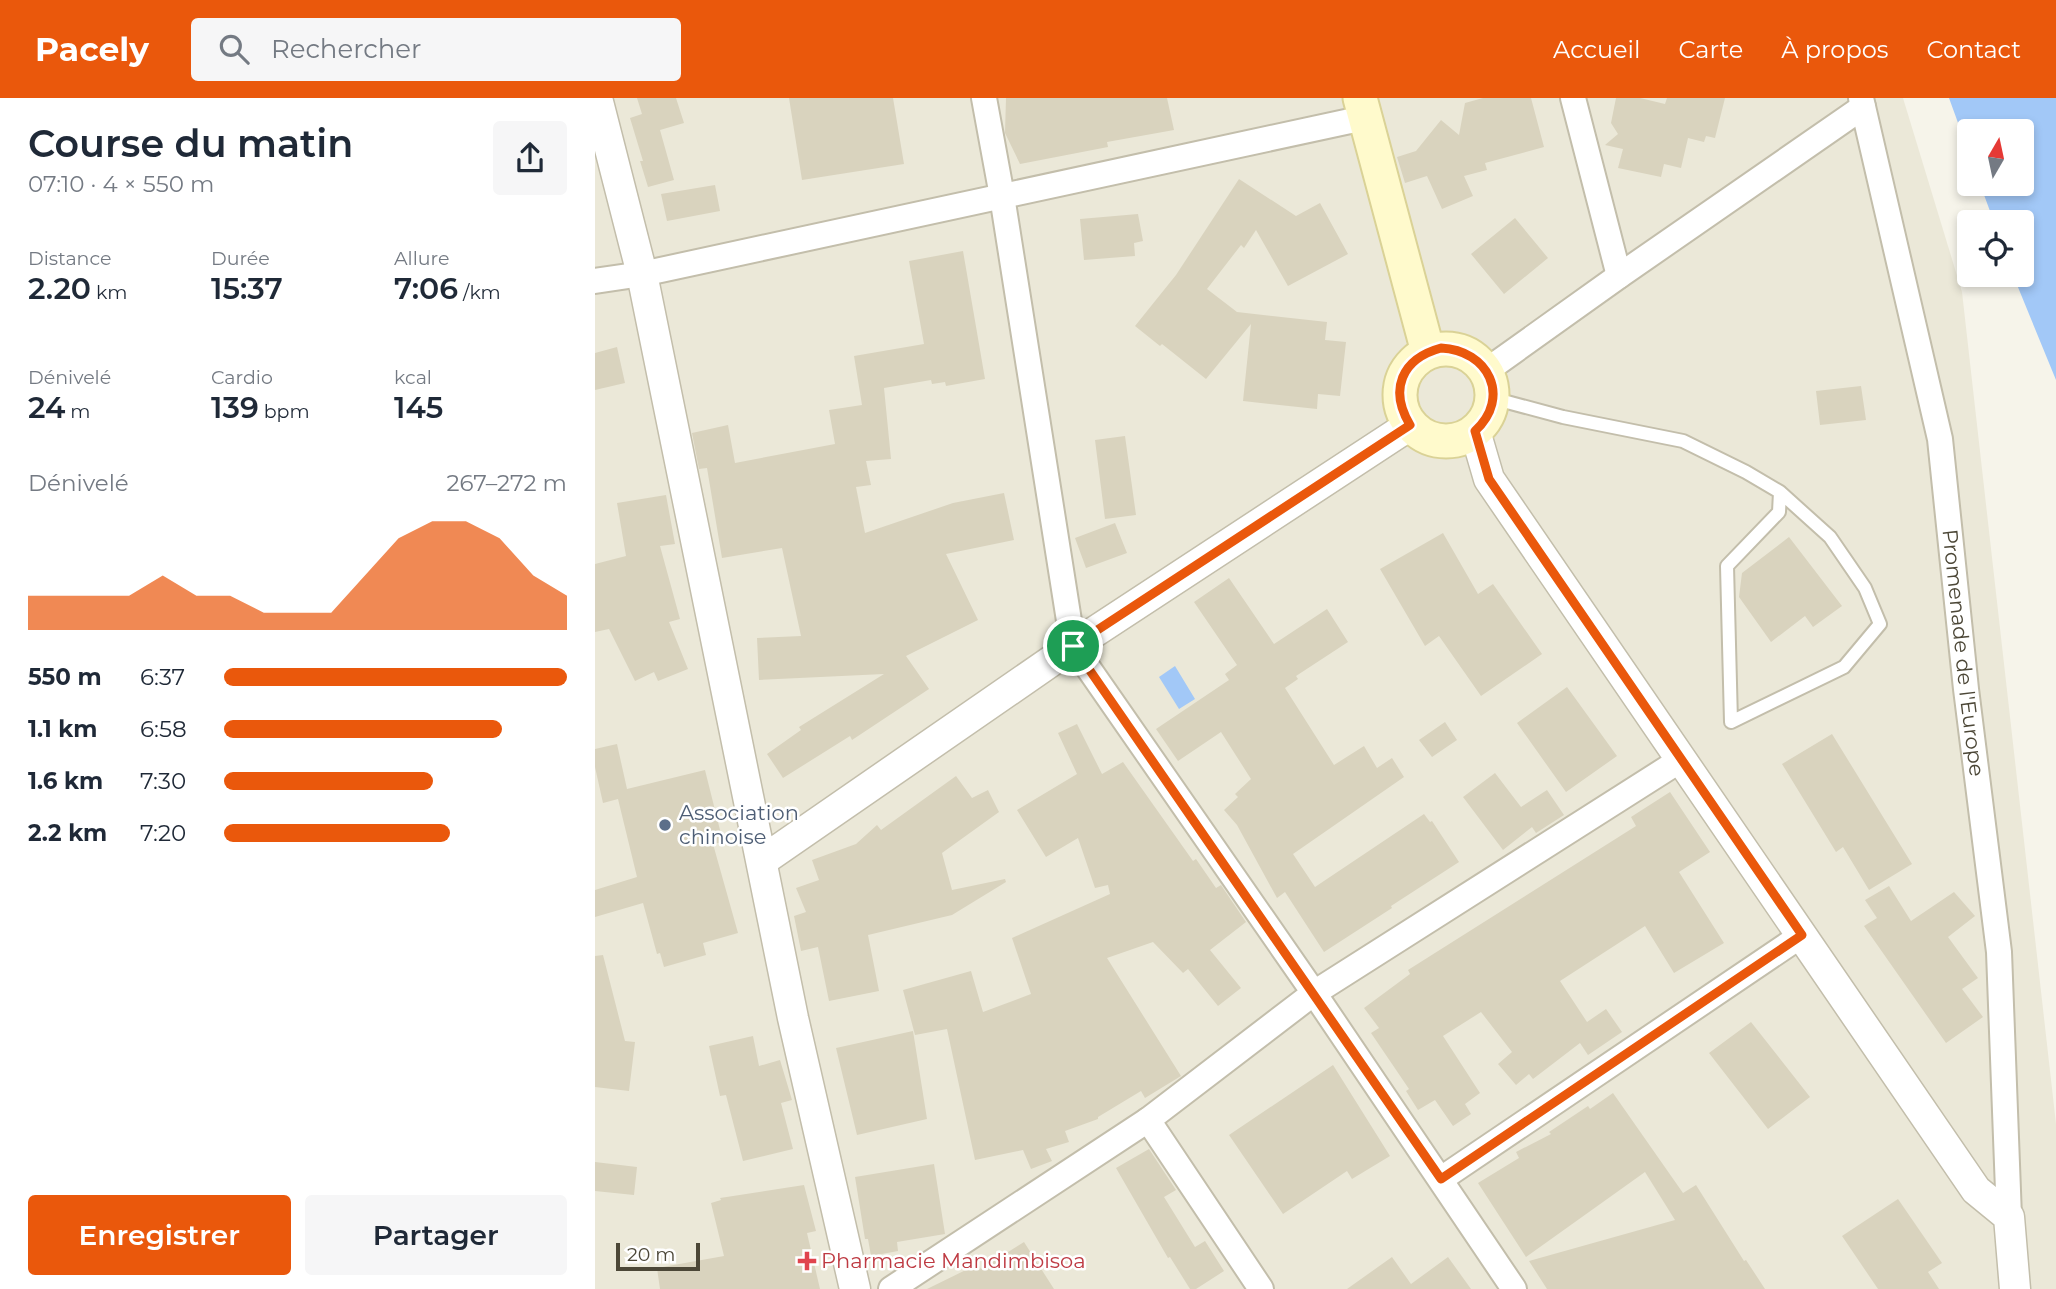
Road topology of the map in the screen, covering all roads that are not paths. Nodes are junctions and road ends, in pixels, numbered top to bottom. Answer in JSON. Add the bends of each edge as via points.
{"nodes":[{"id":1,"x":597,"y":98,"type":"edge"},
{"id":2,"x":983,"y":98,"type":"edge"},
{"id":3,"x":1573,"y":98,"type":"edge"},
{"id":4,"x":1862,"y":103,"type":"edge"},
{"id":5,"x":1362,"y":108,"type":"edge"},
{"id":6,"x":1002,"y":196,"type":"junction"},
{"id":7,"x":642,"y":275,"type":"junction"},
{"id":8,"x":1619,"y":276,"type":"junction"},
{"id":9,"x":595,"y":281,"type":"edge"},
{"id":10,"x":1428,"y":352,"type":"junction"},
{"id":11,"x":1489,"y":385,"type":"junction"},
{"id":12,"x":1410,"y":425,"type":"junction"},
{"id":13,"x":1475,"y":431,"type":"junction"},
{"id":14,"x":1780,"y":492,"type":"junction"},
{"id":15,"x":1073,"y":646,"type":"junction"},
{"id":16,"x":1682,"y":759,"type":"junction"},
{"id":17,"x":762,"y":861,"type":"junction"},
{"id":18,"x":1802,"y":935,"type":"junction"},
{"id":19,"x":1314,"y":993,"type":"junction"},
{"id":20,"x":1148,"y":1120,"type":"junction"},
{"id":21,"x":1441,"y":1179,"type":"junction"},
{"id":22,"x":2009,"y":1217,"type":"junction"},
{"id":23,"x":855,"y":1289,"type":"edge"},
{"id":24,"x":891,"y":1289,"type":"edge"},
{"id":25,"x":1261,"y":1289,"type":"edge"},
{"id":26,"x":1514,"y":1289,"type":"edge"},
{"id":27,"x":2015,"y":1289,"type":"edge"}],
"edges":[{"from":1,"to":7,"type":"street"},
{"from":2,"to":6,"type":"street"},
{"from":3,"to":8,"type":"street"},
{"from":4,"to":8,"type":"street"},
{"from":4,"to":22,"type":"street","name":"Promenade de l'Europe","via":[[1940,439],[1999,952]]},
{"from":5,"to":6,"type":"street"},
{"from":5,"to":10,"type":"main road"},
{"from":6,"to":7,"type":"street"},
{"from":6,"to":15,"type":"street"},
{"from":7,"to":9,"type":"street"},
{"from":7,"to":17,"type":"street"},
{"from":8,"to":11,"type":"street"},
{"from":10,"to":11,"type":"main road","via":[[1441,348],[1467,353],[1478,360]]},
{"from":10,"to":12,"type":"main road","via":[[1413,361],[1403,375],[1401,410]]},
{"from":11,"to":13,"type":"main road","via":[[1487,416]]},
{"from":11,"to":14,"type":"lane","via":[[1563,417],[1682,441]]},
{"from":12,"to":13,"type":"main road","via":[[1441,441]]},
{"from":12,"to":15,"type":"street"},
{"from":13,"to":16,"type":"street","via":[[1489,479]]},
{"from":14,"to":14,"type":"lane","via":[[1779,512],[1727,566],[1731,722],[1844,667],[1880,624],[1865,588],[1830,537]]},
{"from":15,"to":17,"type":"street"},
{"from":15,"to":19,"type":"street"},
{"from":16,"to":18,"type":"street"},
{"from":16,"to":19,"type":"street"},
{"from":17,"to":23,"type":"street"},
{"from":18,"to":21,"type":"street"},
{"from":18,"to":22,"type":"street","via":[[1976,1190]]},
{"from":19,"to":20,"type":"street"},
{"from":19,"to":21,"type":"street"},
{"from":20,"to":24,"type":"street"},
{"from":20,"to":25,"type":"street"},
{"from":21,"to":26,"type":"street"},
{"from":22,"to":27,"type":"street"}]}
